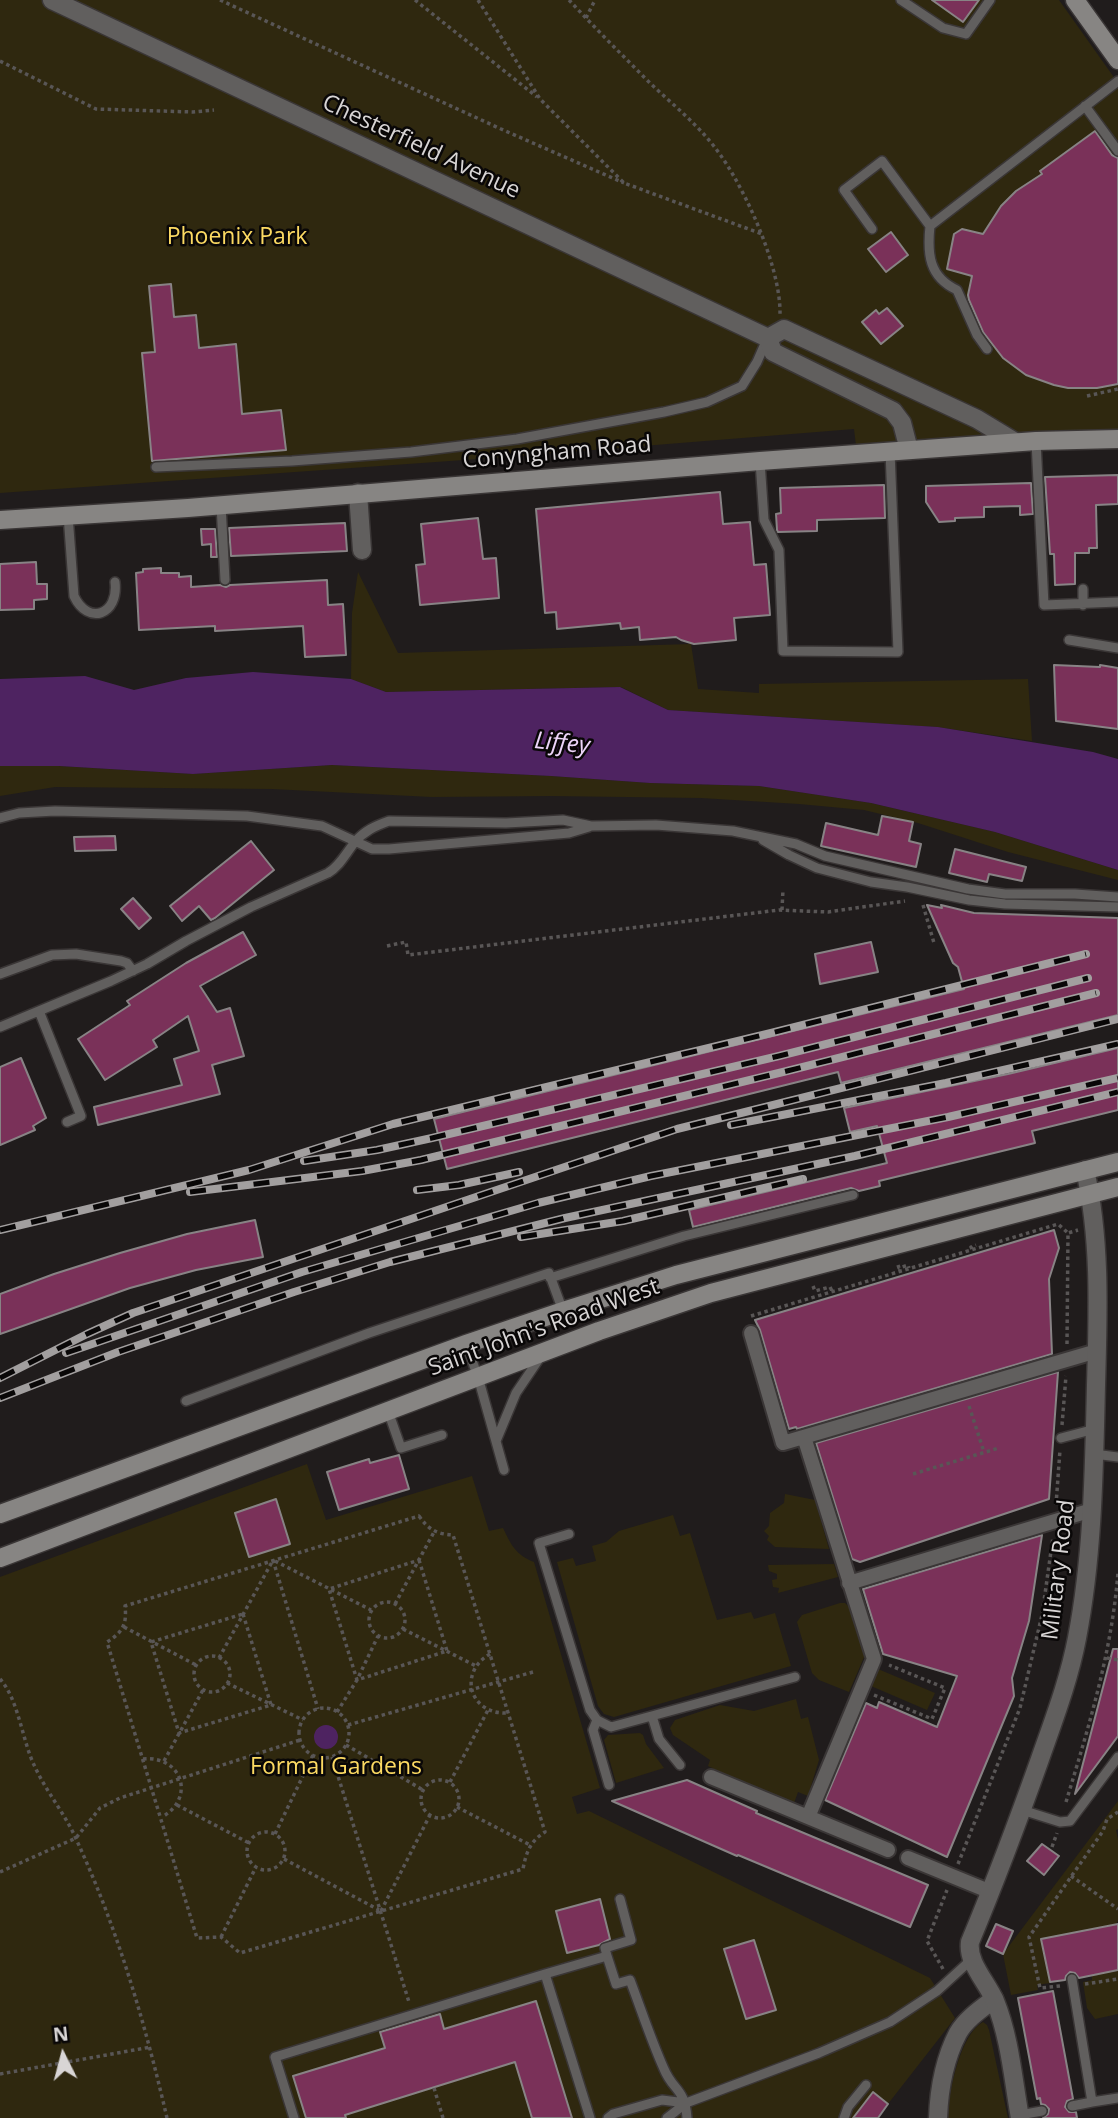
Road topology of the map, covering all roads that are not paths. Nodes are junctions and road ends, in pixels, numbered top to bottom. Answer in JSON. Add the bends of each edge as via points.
{"nodes":[{"id":1,"x":52,"y":0,"type":"edge"},
{"id":2,"x":901,"y":0,"type":"edge"},
{"id":3,"x":990,"y":0,"type":"edge"},
{"id":4,"x":1075,"y":0,"type":"edge"},
{"id":5,"x":1118,"y":60,"type":"edge"},
{"id":6,"x":1118,"y":81,"type":"edge"},
{"id":7,"x":1085,"y":106,"type":"junction"},
{"id":8,"x":1118,"y":150,"type":"edge"},
{"id":9,"x":930,"y":226,"type":"junction"},
{"id":10,"x":872,"y":229,"type":"dead end"},
{"id":11,"x":768,"y":338,"type":"junction"},
{"id":12,"x":986,"y":349,"type":"dead end"},
{"id":13,"x":1118,"y":439,"type":"edge"},
{"id":14,"x":1035,"y":441,"type":"junction"},
{"id":15,"x":1015,"y":442,"type":"junction"},
{"id":16,"x":909,"y":450,"type":"junction"},
{"id":17,"x":890,"y":452,"type":"junction"},
{"id":18,"x":760,"y":461,"type":"junction"},
{"id":19,"x":156,"y":467,"type":"dead end"},
{"id":20,"x":358,"y":493,"type":"junction"},
{"id":21,"x":221,"y":505,"type":"junction"},
{"id":22,"x":68,"y":515,"type":"junction"},
{"id":23,"x":0,"y":520,"type":"edge"},
{"id":24,"x":362,"y":550,"type":"dead end"},
{"id":25,"x":225,"y":580,"type":"dead end"},
{"id":26,"x":115,"y":582,"type":"dead end"},
{"id":27,"x":1083,"y":589,"type":"dead end"},
{"id":28,"x":1118,"y":602,"type":"edge"},
{"id":29,"x":1083,"y":605,"type":"junction"},
{"id":30,"x":1069,"y":640,"type":"dead end"},
{"id":31,"x":1118,"y":648,"type":"edge"},
{"id":32,"x":0,"y":818,"type":"edge"},
{"id":33,"x":591,"y":826,"type":"junction"},
{"id":34,"x":755,"y":835,"type":"junction"},
{"id":35,"x":356,"y":841,"type":"junction"},
{"id":36,"x":1118,"y":897,"type":"edge"},
{"id":37,"x":1118,"y":906,"type":"edge"},
{"id":38,"x":133,"y":971,"type":"junction"},
{"id":39,"x":0,"y":974,"type":"edge"},
{"id":40,"x":39,"y":1011,"type":"junction"},
{"id":41,"x":0,"y":1027,"type":"edge"},
{"id":42,"x":67,"y":1122,"type":"dead end"},
{"id":43,"x":1118,"y":1161,"type":"edge"},
{"id":44,"x":1086,"y":1170,"type":"junction"},
{"id":45,"x":1118,"y":1187,"type":"edge"},
{"id":46,"x":1091,"y":1193,"type":"junction"},
{"id":47,"x":853,"y":1195,"type":"dead end"},
{"id":48,"x":550,"y":1278,"type":"junction"},
{"id":49,"x":563,"y":1311,"type":"junction"},
{"id":50,"x":750,"y":1327,"type":"road end"},
{"id":51,"x":466,"y":1344,"type":"junction"},
{"id":52,"x":544,"y":1352,"type":"junction"},
{"id":53,"x":1097,"y":1352,"type":"junction"},
{"id":54,"x":478,"y":1377,"type":"junction"},
{"id":55,"x":186,"y":1401,"type":"dead end"},
{"id":56,"x":388,"y":1411,"type":"junction"},
{"id":57,"x":1095,"y":1429,"type":"junction"},
{"id":58,"x":442,"y":1435,"type":"dead end"},
{"id":59,"x":804,"y":1437,"type":"junction"},
{"id":60,"x":1061,"y":1437,"type":"road end"},
{"id":61,"x":496,"y":1441,"type":"junction"},
{"id":62,"x":1094,"y":1454,"type":"junction"},
{"id":63,"x":1118,"y":1457,"type":"edge"},
{"id":64,"x":504,"y":1470,"type":"dead end"},
{"id":65,"x":1092,"y":1510,"type":"junction"},
{"id":66,"x":0,"y":1514,"type":"edge"},
{"id":67,"x":569,"y":1534,"type":"dead end"},
{"id":68,"x":0,"y":1558,"type":"edge"},
{"id":69,"x":849,"y":1583,"type":"junction"},
{"id":70,"x":794,"y":1677,"type":"dead end"},
{"id":71,"x":652,"y":1716,"type":"junction"},
{"id":72,"x":597,"y":1720,"type":"junction"},
{"id":73,"x":1118,"y":1757,"type":"edge"},
{"id":74,"x":680,"y":1765,"type":"dead end"},
{"id":75,"x":711,"y":1777,"type":"dead end"},
{"id":76,"x":609,"y":1785,"type":"dead end"},
{"id":77,"x":1022,"y":1810,"type":"junction"},
{"id":78,"x":808,"y":1817,"type":"junction"},
{"id":79,"x":888,"y":1850,"type":"dead end"},
{"id":80,"x":908,"y":1858,"type":"dead end"},
{"id":81,"x":991,"y":1892,"type":"junction"},
{"id":82,"x":620,"y":1899,"type":"dead end"},
{"id":83,"x":607,"y":1956,"type":"junction"},
{"id":84,"x":972,"y":1959,"type":"junction"},
{"id":85,"x":545,"y":1973,"type":"junction"},
{"id":86,"x":1072,"y":1982,"type":"road end"},
{"id":87,"x":994,"y":1999,"type":"junction"},
{"id":88,"x":866,"y":2085,"type":"dead end"},
{"id":89,"x":1118,"y":2098,"type":"edge"},
{"id":90,"x":1092,"y":2102,"type":"junction"},
{"id":91,"x":685,"y":2103,"type":"junction"},
{"id":92,"x":1072,"y":2106,"type":"dead end"},
{"id":93,"x":1042,"y":2111,"type":"dead end"},
{"id":94,"x":1020,"y":2116,"type":"edge"},
{"id":95,"x":294,"y":2118,"type":"edge"},
{"id":96,"x":590,"y":2118,"type":"edge"},
{"id":97,"x":608,"y":2118,"type":"edge"},
{"id":98,"x":667,"y":2118,"type":"edge"},
{"id":99,"x":687,"y":2118,"type":"edge"},
{"id":100,"x":844,"y":2118,"type":"edge"},
{"id":101,"x":938,"y":2118,"type":"edge"}],
"edges":[{"from":1,"to":11,"type":"street","name":"Chesterfield Avenue"},
{"from":2,"to":3,"type":"lane","via":[[943,28],[966,34]]},
{"from":4,"to":5,"type":"main road"},
{"from":6,"to":7,"type":"lane"},
{"from":7,"to":8,"type":"lane"},
{"from":7,"to":9,"type":"lane"},
{"from":9,"to":10,"type":"lane","via":[[882,161],[844,191]]},
{"from":9,"to":12,"type":"lane","via":[[928,245],[934,272],[957,290]]},
{"from":11,"to":15,"type":"street","name":"Chesterfield Avenue","via":[[784,329],[977,419]]},
{"from":11,"to":16,"type":"street","name":"Chesterfield Avenue","via":[[773,352],[893,411],[902,423]]},
{"from":11,"to":19,"type":"lane","via":[[742,386],[664,412],[517,439],[411,452]]},
{"from":13,"to":14,"type":"main road","name":"Conyngham Road"},
{"from":14,"to":15,"type":"main road","name":"Conyngham Road"},
{"from":14,"to":29,"type":"lane","via":[[1044,605]]},
{"from":15,"to":16,"type":"main road","name":"Conyngham Road"},
{"from":16,"to":17,"type":"main road","name":"Conyngham Road"},
{"from":17,"to":18,"type":"main road","name":"Conyngham Road"},
{"from":17,"to":18,"type":"lane","via":[[898,652],[783,651],[779,550],[764,520]]},
{"from":18,"to":20,"type":"main road","name":"Conyngham Road"},
{"from":20,"to":21,"type":"main road","name":"Conyngham Road"},
{"from":20,"to":24,"type":"street"},
{"from":21,"to":22,"type":"main road","name":"Conyngham Road"},
{"from":21,"to":25,"type":"lane"},
{"from":22,"to":23,"type":"main road","name":"Conyngham Road"},
{"from":22,"to":26,"type":"lane","via":[[74,596],[83,610],[102,612],[112,606]]},
{"from":27,"to":29,"type":"lane"},
{"from":28,"to":29,"type":"lane"},
{"from":30,"to":31,"type":"lane"},
{"from":32,"to":35,"type":"lane","via":[[55,811],[247,816],[322,826]]},
{"from":33,"to":34,"type":"lane","via":[[656,825]]},
{"from":33,"to":35,"type":"lane","via":[[569,833],[389,849],[372,849]]},
{"from":33,"to":35,"type":"lane","via":[[564,820],[389,821]]},
{"from":34,"to":36,"type":"lane","via":[[968,889]]},
{"from":34,"to":37,"type":"lane","via":[[817,868],[863,881],[1005,904]]},
{"from":35,"to":38,"type":"lane","via":[[332,870],[251,907]]},
{"from":38,"to":39,"type":"lane","via":[[121,961],[65,954]]},
{"from":38,"to":40,"type":"lane"},
{"from":40,"to":41,"type":"lane"},
{"from":40,"to":42,"type":"lane","via":[[81,1116]]},
{"from":43,"to":44,"type":"main road","name":"Saint John's Road West"},
{"from":44,"to":46,"type":"street","name":"Military Road"},
{"from":44,"to":49,"type":"main road","name":"Saint John's Road West","via":[[688,1272]]},
{"from":45,"to":46,"type":"main road","name":"Saint John's Road West"},
{"from":46,"to":52,"type":"main road","name":"Saint John's Road West","via":[[711,1293]]},
{"from":46,"to":53,"type":"street","name":"Military Road","via":[[1096,1225]]},
{"from":47,"to":48,"type":"lane","via":[[684,1236]]},
{"from":48,"to":49,"type":"lane"},
{"from":48,"to":55,"type":"lane","via":[[549,1273],[407,1320]]},
{"from":49,"to":51,"type":"main road","name":"Saint John's Road West"},
{"from":50,"to":59,"type":"street","via":[[783,1443]]},
{"from":51,"to":54,"type":"lane"},
{"from":51,"to":66,"type":"main road","name":"Saint John's Road West"},
{"from":52,"to":54,"type":"main road","name":"Saint John's Road West"},
{"from":52,"to":61,"type":"lane","via":[[516,1393]]},
{"from":53,"to":57,"type":"street","name":"Military Road"},
{"from":53,"to":59,"type":"street"},
{"from":54,"to":56,"type":"main road","name":"Saint John's Road West"},
{"from":54,"to":61,"type":"lane"},
{"from":56,"to":58,"type":"lane","via":[[401,1448]]},
{"from":56,"to":68,"type":"main road","name":"Saint John's Road West"},
{"from":57,"to":60,"type":"lane"},
{"from":57,"to":62,"type":"street","name":"Military Road"},
{"from":59,"to":69,"type":"street"},
{"from":61,"to":64,"type":"lane"},
{"from":62,"to":63,"type":"lane"},
{"from":62,"to":65,"type":"street","name":"Military Road"},
{"from":65,"to":69,"type":"street"},
{"from":65,"to":77,"type":"street","name":"Military Road","via":[[1077,1638]]},
{"from":67,"to":72,"type":"lane","via":[[538,1543]]},
{"from":69,"to":78,"type":"street","via":[[874,1659]]},
{"from":70,"to":71,"type":"lane"},
{"from":71,"to":72,"type":"lane","via":[[611,1727]]},
{"from":71,"to":74,"type":"lane","via":[[659,1739]]},
{"from":72,"to":76,"type":"lane","via":[[593,1730]]},
{"from":73,"to":77,"type":"lane","via":[[1070,1822]]},
{"from":75,"to":78,"type":"street"},
{"from":77,"to":81,"type":"street","name":"Military Road"},
{"from":78,"to":79,"type":"street"},
{"from":80,"to":81,"type":"street"},
{"from":81,"to":84,"type":"street","name":"Military Road","via":[[970,1942]]},
{"from":82,"to":83,"type":"lane","via":[[631,1940],[605,1948]]},
{"from":83,"to":85,"type":"lane"},
{"from":83,"to":91,"type":"lane","via":[[616,1984],[630,1980],[665,2073]]},
{"from":84,"to":87,"type":"street"},
{"from":84,"to":91,"type":"lane","via":[[890,2022]]},
{"from":85,"to":95,"type":"lane","via":[[275,2057]]},
{"from":85,"to":96,"type":"lane"},
{"from":86,"to":90,"type":"lane"},
{"from":87,"to":94,"type":"street"},
{"from":87,"to":101,"type":"street","via":[[959,2032],[946,2063]]},
{"from":88,"to":100,"type":"lane"},
{"from":89,"to":90,"type":"lane"},
{"from":90,"to":92,"type":"lane"},
{"from":91,"to":97,"type":"lane","via":[[662,2100]]},
{"from":91,"to":98,"type":"lane"},
{"from":91,"to":99,"type":"lane"},
{"from":93,"to":94,"type":"lane"}]}
